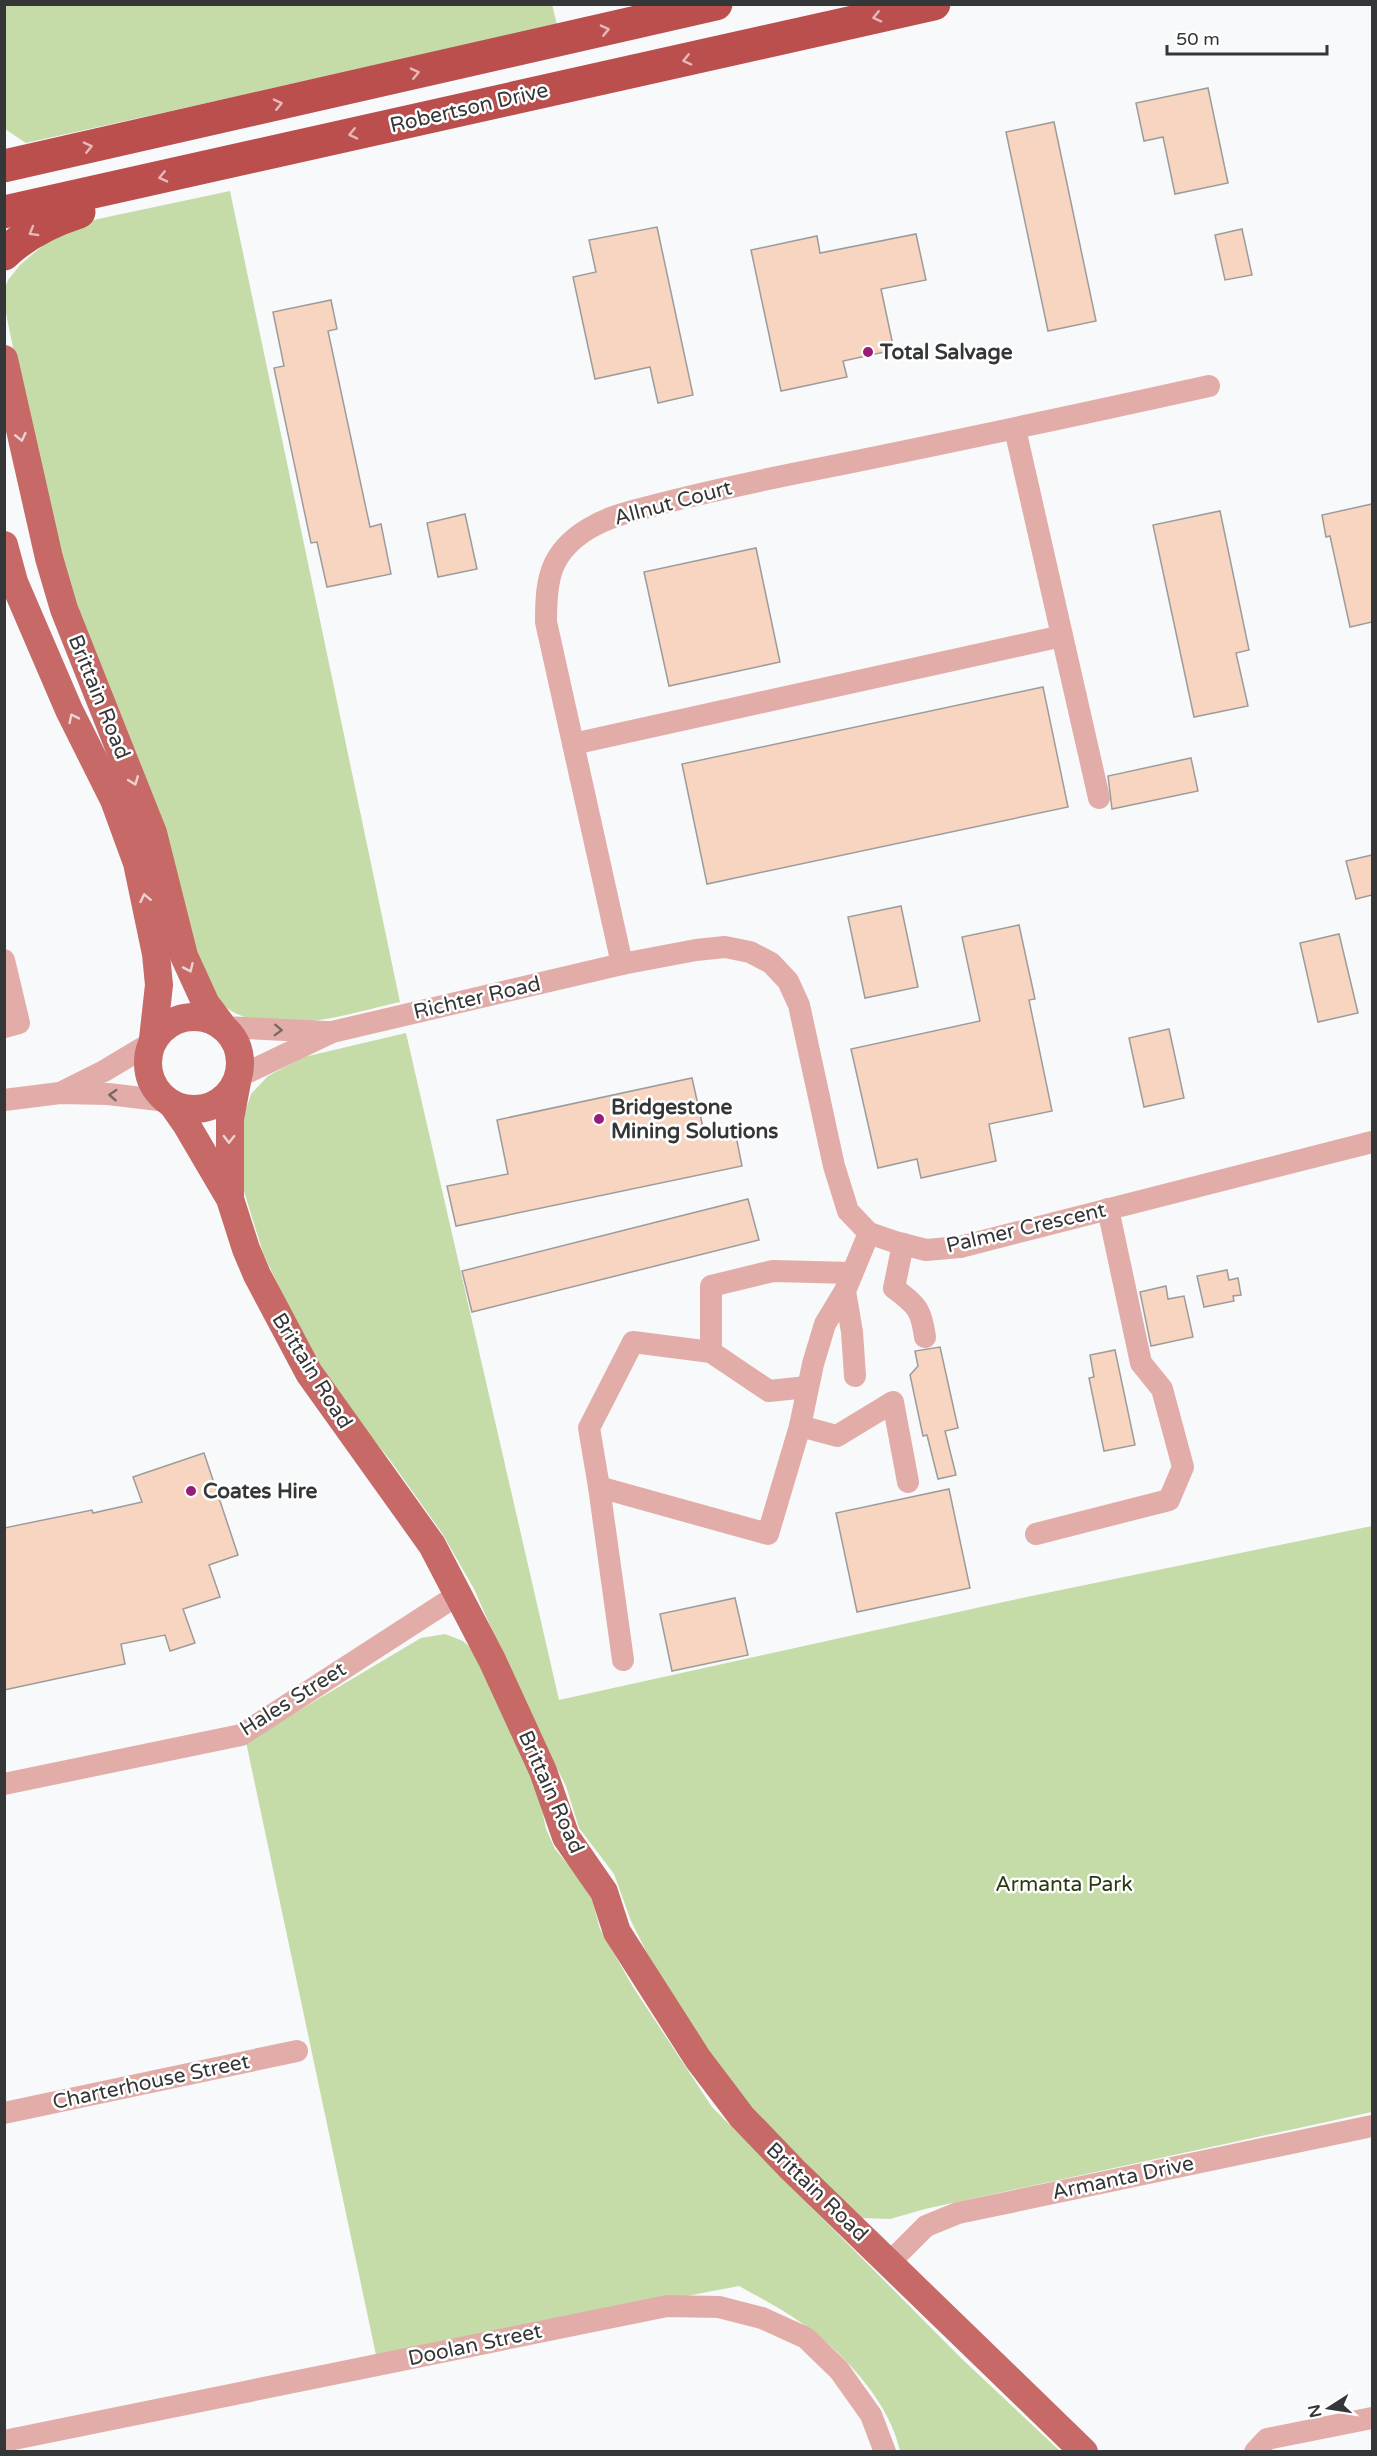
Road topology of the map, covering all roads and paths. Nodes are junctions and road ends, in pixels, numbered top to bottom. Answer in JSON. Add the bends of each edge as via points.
{"nodes":[{"id":1,"x":716,"y":4,"type":"edge"},
{"id":2,"x":934,"y":4,"type":"edge"},
{"id":3,"x":13,"y":158,"type":"edge"},
{"id":4,"x":99,"y":191,"type":"junction"},
{"id":5,"x":4,"y":212,"type":"edge"},
{"id":6,"x":4,"y":254,"type":"edge"},
{"id":7,"x":4,"y":359,"type":"edge"},
{"id":8,"x":1209,"y":386,"type":"dead end"},
{"id":9,"x":1015,"y":429,"type":"junction"},
{"id":10,"x":4,"y":545,"type":"edge"},
{"id":11,"x":1062,"y":636,"type":"junction"},
{"id":12,"x":573,"y":744,"type":"junction"},
{"id":13,"x":1099,"y":798,"type":"dead end"},
{"id":14,"x":4,"y":960,"type":"edge"},
{"id":15,"x":622,"y":964,"type":"junction"},
{"id":16,"x":222,"y":1026,"type":"junction"},
{"id":17,"x":4,"y":1027,"type":"edge"},
{"id":18,"x":332,"y":1032,"type":"junction"},
{"id":19,"x":152,"y":1041,"type":"junction"},
{"id":20,"x":237,"y":1079,"type":"junction"},
{"id":21,"x":60,"y":1093,"type":"junction"},
{"id":22,"x":4,"y":1100,"type":"edge"},
{"id":23,"x":169,"y":1102,"type":"junction"},
{"id":24,"x":1372,"y":1142,"type":"edge"},
{"id":25,"x":230,"y":1199,"type":"junction"},
{"id":26,"x":1108,"y":1209,"type":"junction"},
{"id":27,"x":869,"y":1233,"type":"junction"},
{"id":28,"x":903,"y":1244,"type":"junction"},
{"id":29,"x":849,"y":1282,"type":"junction"},
{"id":30,"x":925,"y":1337,"type":"dead end"},
{"id":31,"x":711,"y":1352,"type":"junction"},
{"id":32,"x":855,"y":1376,"type":"dead end"},
{"id":33,"x":807,"y":1387,"type":"junction"},
{"id":34,"x":800,"y":1426,"type":"junction"},
{"id":35,"x":908,"y":1482,"type":"dead end"},
{"id":36,"x":599,"y":1487,"type":"junction"},
{"id":37,"x":1036,"y":1534,"type":"dead end"},
{"id":38,"x":459,"y":1594,"type":"junction"},
{"id":39,"x":623,"y":1660,"type":"dead end"},
{"id":40,"x":4,"y":1784,"type":"edge"},
{"id":41,"x":297,"y":2051,"type":"dead end"},
{"id":42,"x":4,"y":2113,"type":"edge"},
{"id":43,"x":1372,"y":2126,"type":"edge"},
{"id":44,"x":890,"y":2263,"type":"junction"},
{"id":45,"x":1372,"y":2418,"type":"edge"},
{"id":46,"x":4,"y":2441,"type":"edge"},
{"id":47,"x":1261,"y":2445,"type":"edge"},
{"id":48,"x":885,"y":2451,"type":"edge"},
{"id":49,"x":1084,"y":2451,"type":"edge"}],
"edges":[{"from":3,"to":1,"type":"highway","one_way":true},
{"from":2,"to":4,"type":"highway","name":"Robertson Drive","one_way":true},
{"from":4,"to":5,"type":"highway","name":"Robertson Drive"},
{"from":4,"to":6,"type":"highway","one_way":true,"via":[[80,212],[27,235]]},
{"from":7,"to":16,"type":"main road","name":"Brittain Road","one_way":true,"via":[[46,547],[64,609],[153,833],[184,956],[206,1004]]},
{"from":8,"to":9,"type":"street","name":"Allnut Court"},
{"from":9,"to":11,"type":"street"},
{"from":9,"to":12,"type":"street","name":"Allnut Court","via":[[699,493],[612,517],[587,529],[555,561],[546,588],[546,622]]},
{"from":19,"to":10,"type":"main road","name":"Brittain Road","one_way":true,"via":[[159,985],[137,862],[114,800],[69,710],[14,582]]},
{"from":11,"to":12,"type":"street"},
{"from":11,"to":13,"type":"street"},
{"from":12,"to":15,"type":"street","name":"Allnut Court"},
{"from":14,"to":17,"type":"street","via":[[19,1023]]},
{"from":15,"to":18,"type":"street","name":"Richter Road"},
{"from":15,"to":27,"type":"street","name":"Palmer Crescent","via":[[726,947],[750,952],[771,963],[788,981],[800,1005],[834,1166],[848,1211]]},
{"from":16,"to":18,"type":"street","name":"Richter Road","one_way":true},
{"from":16,"to":19,"type":"main road","via":[[207,1018],[184,1017],[163,1027]]},
{"from":16,"to":20,"type":"main road","via":[[233,1037],[238,1050]]},
{"from":18,"to":20,"type":"street","name":"Richter Road"},
{"from":19,"to":21,"type":"street"},
{"from":19,"to":23,"type":"main road","via":[[147,1068],[151,1080]]},
{"from":20,"to":23,"type":"main road","via":[[229,1094],[202,1108],[187,1109]]},
{"from":20,"to":25,"type":"main road","name":"Brittain Road","one_way":true,"via":[[230,1119]]},
{"from":21,"to":22,"type":"street"},
{"from":23,"to":21,"type":"street","one_way":true},
{"from":23,"to":25,"type":"main road","name":"Brittain Road"},
{"from":24,"to":26,"type":"street","name":"Palmer Crescent"},
{"from":25,"to":38,"type":"main road","name":"Brittain Road","via":[[257,1275],[309,1373],[432,1545]]},
{"from":26,"to":28,"type":"street","name":"Palmer Crescent","via":[[960,1247],[926,1250]]},
{"from":26,"to":37,"type":"street","via":[[1141,1363],[1162,1389],[1183,1467],[1169,1500]]},
{"from":27,"to":28,"type":"street","name":"Palmer Crescent"},
{"from":27,"to":29,"type":"street"},
{"from":28,"to":30,"type":"street","via":[[894,1288],[922,1316]]},
{"from":29,"to":31,"type":"street","via":[[773,1271],[711,1286]]},
{"from":29,"to":32,"type":"street"},
{"from":29,"to":33,"type":"street","via":[[825,1324]]},
{"from":31,"to":33,"type":"street","via":[[769,1391]]},
{"from":31,"to":36,"type":"street","via":[[633,1342],[589,1428]]},
{"from":33,"to":34,"type":"street"},
{"from":34,"to":35,"type":"street","via":[[837,1436],[892,1402]]},
{"from":34,"to":36,"type":"street","via":[[768,1534]]},
{"from":36,"to":39,"type":"street"},
{"from":38,"to":40,"type":"street","name":"Hales Street","via":[[241,1735]]},
{"from":38,"to":44,"type":"main road","name":"Brittain Road","via":[[543,1771],[566,1837],[604,1892],[617,1932],[698,2059],[742,2117]]},
{"from":41,"to":42,"type":"street","name":"Charterhouse Street"},
{"from":43,"to":44,"type":"street","name":"Armanta Drive","via":[[958,2213],[926,2226]]},
{"from":44,"to":49,"type":"main road","name":"Brittain Road"},
{"from":45,"to":47,"type":"street"},
{"from":46,"to":48,"type":"street","name":"Doolan Street","via":[[667,2306],[708,2306],[762,2318],[806,2338],[839,2370],[871,2415]]}]}
